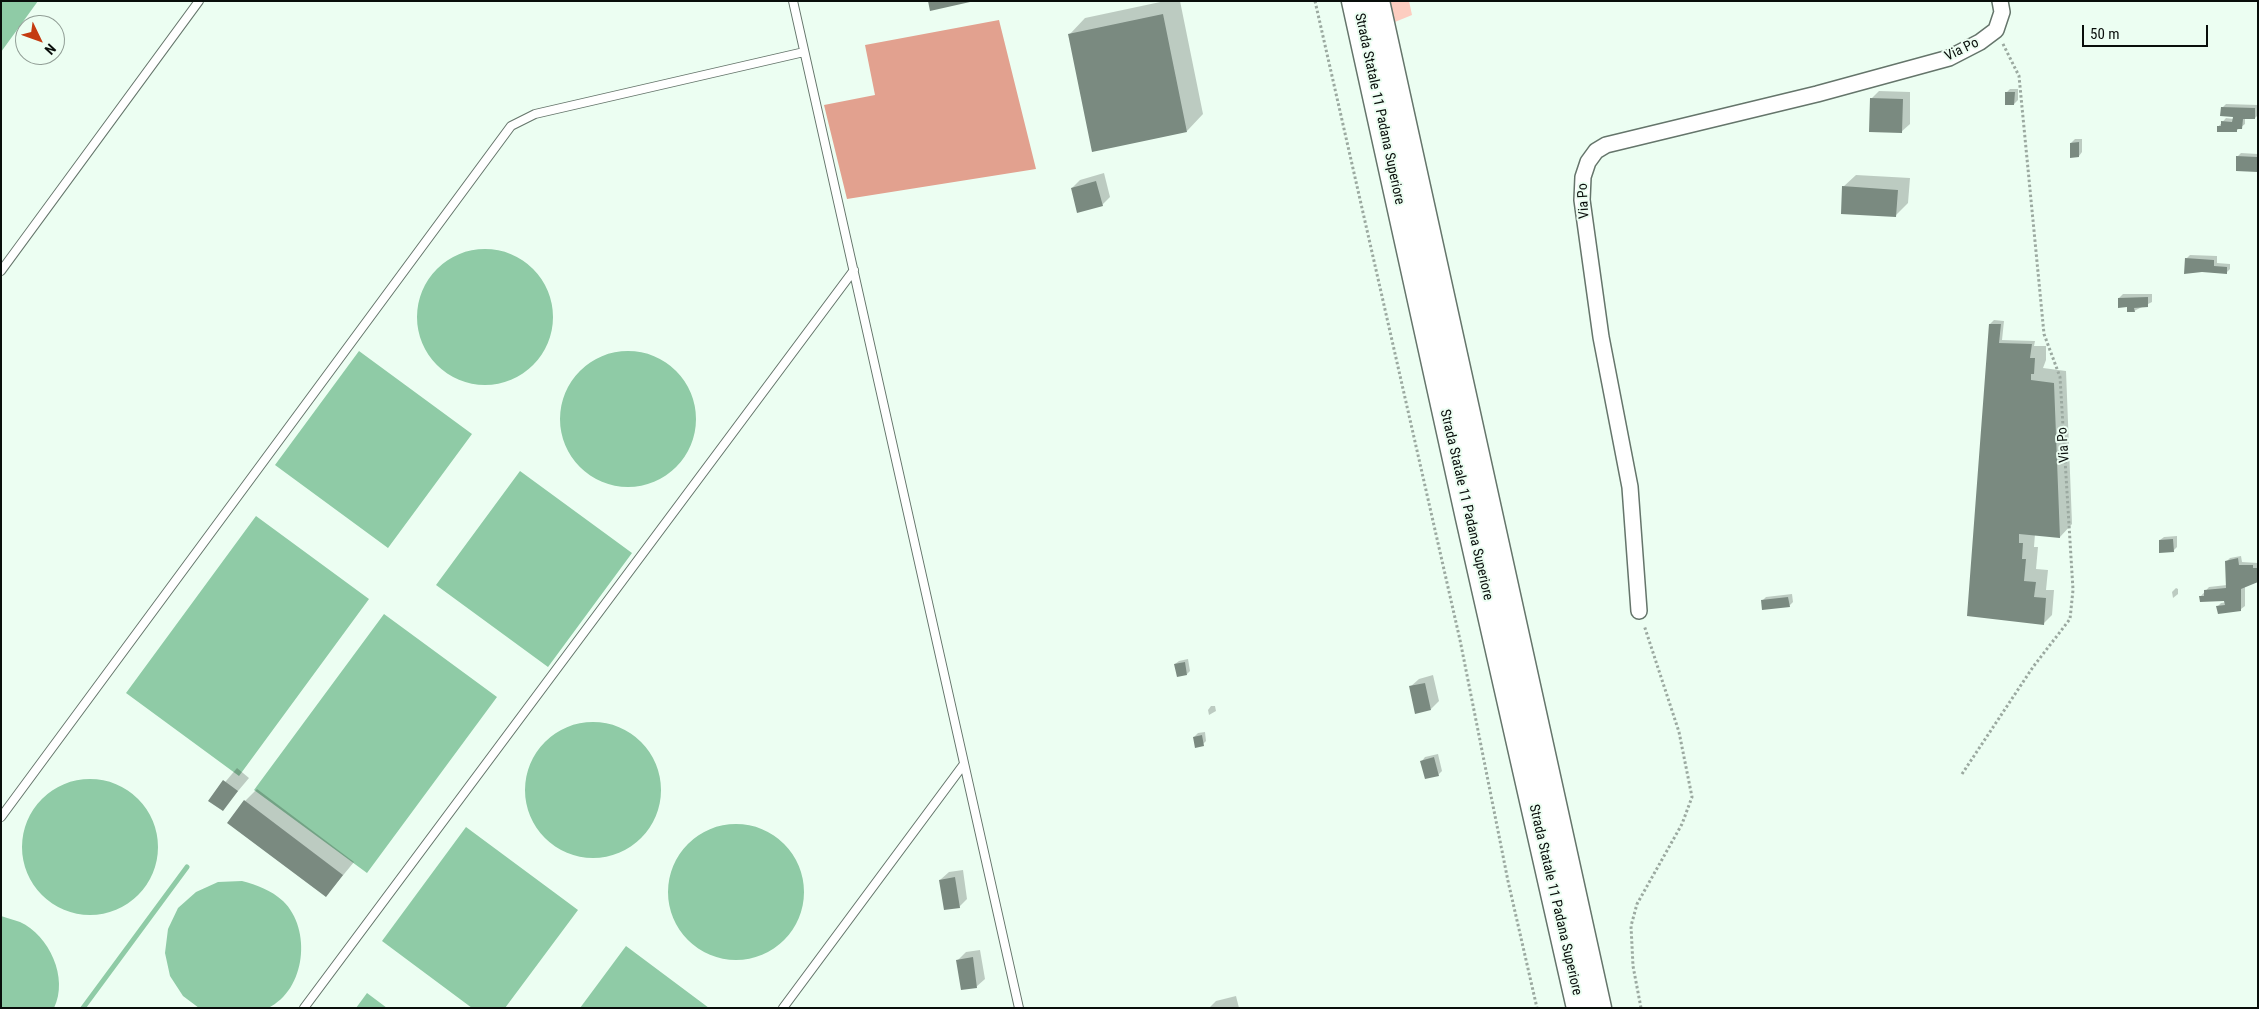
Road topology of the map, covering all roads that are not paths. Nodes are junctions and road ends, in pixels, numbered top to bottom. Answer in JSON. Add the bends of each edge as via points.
{"nodes":[{"id":1,"x":199,"y":1,"type":"edge"},
{"id":2,"x":793,"y":1,"type":"edge"},
{"id":3,"x":1355,"y":1,"type":"edge"},
{"id":4,"x":1376,"y":1,"type":"edge"},
{"id":5,"x":2000,"y":1,"type":"edge"},
{"id":6,"x":804,"y":52,"type":"junction"},
{"id":7,"x":854,"y":270,"type":"junction"},
{"id":8,"x":1,"y":271,"type":"edge"},
{"id":9,"x":1639,"y":611,"type":"road end"},
{"id":10,"x":964,"y":764,"type":"junction"},
{"id":11,"x":1,"y":817,"type":"edge"},
{"id":12,"x":304,"y":1008,"type":"edge"},
{"id":13,"x":782,"y":1008,"type":"edge"},
{"id":14,"x":1019,"y":1008,"type":"edge"},
{"id":15,"x":1580,"y":1008,"type":"edge"},
{"id":16,"x":1598,"y":1008,"type":"edge"}],
"edges":[{"from":1,"to":8,"type":"lane"},
{"from":2,"to":6,"type":"lane"},
{"from":3,"to":15,"type":"highway","name":"Strada Statale 11 Padana Superiore"},
{"from":4,"to":16,"type":"highway","name":"Strada Statale 11 Padana Superiore"},
{"from":5,"to":9,"type":"street","name":"Via Po","via":[[2002,12],[1996,30],[1950,58],[1606,145],[1596,151],[1588,162],[1583,177],[1582,200],[1601,337],[1630,487]]},
{"from":6,"to":7,"type":"lane"},
{"from":6,"to":11,"type":"lane","via":[[535,114],[511,126]]},
{"from":7,"to":10,"type":"lane"},
{"from":7,"to":12,"type":"lane"},
{"from":10,"to":13,"type":"lane"},
{"from":10,"to":14,"type":"lane"}]}
